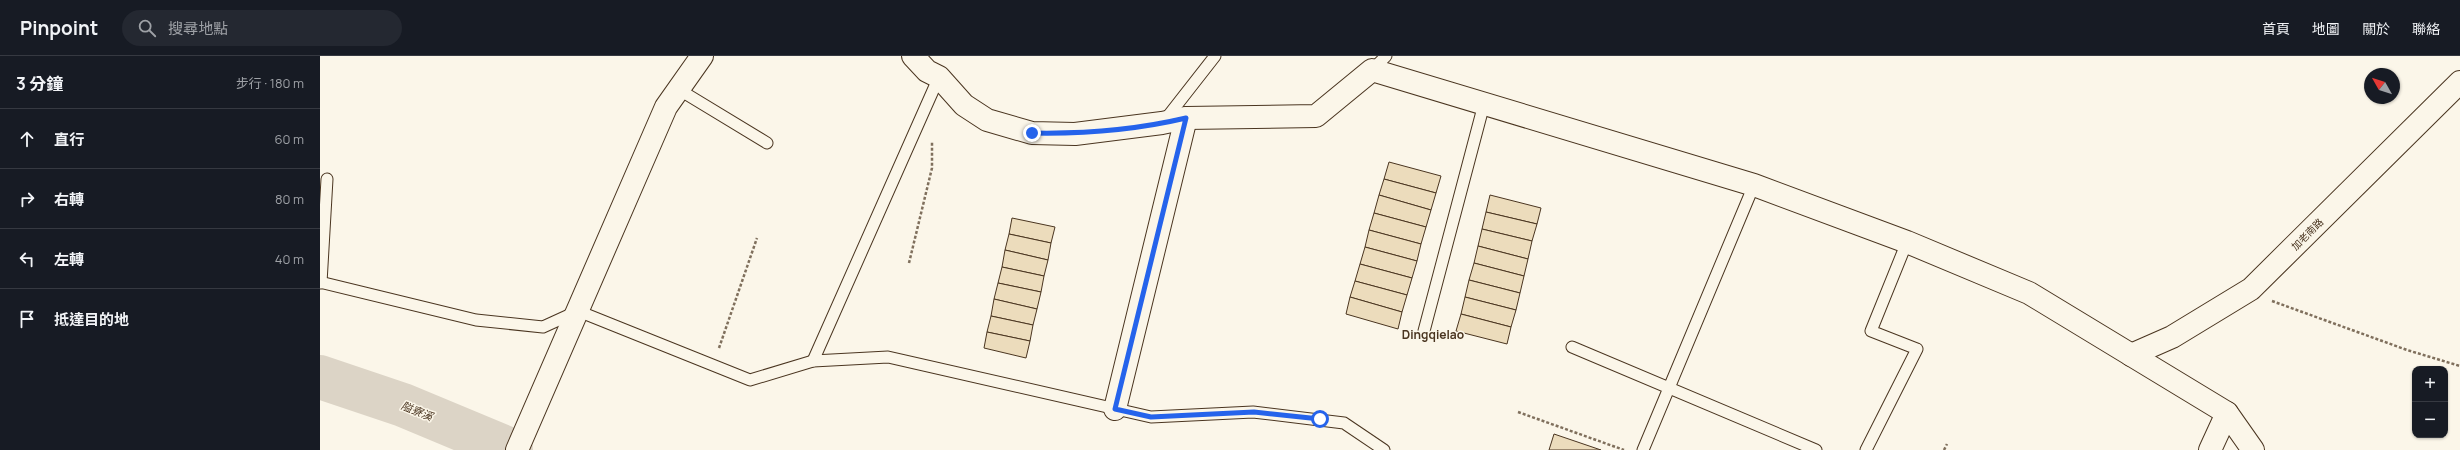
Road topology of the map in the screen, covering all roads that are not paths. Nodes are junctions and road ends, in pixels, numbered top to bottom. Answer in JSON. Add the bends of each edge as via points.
{"nodes":[{"id":1,"x":702,"y":56,"type":"edge"},
{"id":2,"x":912,"y":56,"type":"edge"},
{"id":3,"x":1215,"y":56,"type":"edge"},
{"id":4,"x":1379,"y":63,"type":"edge"},
{"id":5,"x":939,"y":77,"type":"junction"},
{"id":6,"x":2460,"y":82,"type":"edge"},
{"id":7,"x":678,"y":89,"type":"junction"},
{"id":8,"x":1484,"y":104,"type":"junction"},
{"id":9,"x":1186,"y":118,"type":"junction"},
{"id":10,"x":1162,"y":123,"type":"junction"},
{"id":11,"x":767,"y":143,"type":"dead end"},
{"id":12,"x":328,"y":178,"type":"dead end"},
{"id":13,"x":1754,"y":185,"type":"junction"},
{"id":14,"x":1907,"y":242,"type":"junction"},
{"id":15,"x":321,"y":282,"type":"edge"},
{"id":16,"x":578,"y":311,"type":"junction"},
{"id":17,"x":1424,"y":331,"type":"dead end"},
{"id":18,"x":1572,"y":347,"type":"dead end"},
{"id":19,"x":2131,"y":355,"type":"junction"},
{"id":20,"x":813,"y":361,"type":"junction"},
{"id":21,"x":1669,"y":388,"type":"junction"},
{"id":22,"x":1115,"y":409,"type":"junction"},
{"id":23,"x":2227,"y":413,"type":"junction"},
{"id":24,"x":517,"y":450,"type":"edge"},
{"id":25,"x":1384,"y":450,"type":"edge"},
{"id":26,"x":1643,"y":450,"type":"edge"},
{"id":27,"x":1816,"y":450,"type":"edge"},
{"id":28,"x":1866,"y":450,"type":"edge"},
{"id":29,"x":2210,"y":450,"type":"edge"},
{"id":30,"x":2252,"y":450,"type":"edge"}],
"edges":[{"from":1,"to":7,"type":"street"},
{"from":2,"to":5,"type":"street","via":[[927,71]]},
{"from":3,"to":10,"type":"lane"},
{"from":4,"to":8,"type":"street"},
{"from":4,"to":9,"type":"street","via":[[1316,116]]},
{"from":5,"to":10,"type":"street","via":[[964,105],[987,120],[1032,133],[1075,134]]},
{"from":5,"to":20,"type":"lane"},
{"from":6,"to":19,"type":"street","name":"加老南路","via":[[2251,289],[2172,337]]},
{"from":7,"to":11,"type":"lane"},
{"from":7,"to":16,"type":"street","via":[[666,107]]},
{"from":8,"to":13,"type":"street"},
{"from":8,"to":17,"type":"lane"},
{"from":9,"to":10,"type":"street"},
{"from":9,"to":22,"type":"street"},
{"from":12,"to":15,"type":"lane"},
{"from":13,"to":14,"type":"street"},
{"from":13,"to":21,"type":"lane"},
{"from":14,"to":19,"type":"street","via":[[2029,293]]},
{"from":14,"to":28,"type":"lane","via":[[1870,331],[1917,348]]},
{"from":15,"to":16,"type":"lane","via":[[476,320],[543,326]]},
{"from":16,"to":20,"type":"lane","via":[[750,380]]},
{"from":16,"to":24,"type":"street","via":[[562,342]]},
{"from":18,"to":21,"type":"lane"},
{"from":19,"to":23,"type":"street"},
{"from":20,"to":22,"type":"lane","via":[[888,357]]},
{"from":21,"to":26,"type":"lane"},
{"from":21,"to":27,"type":"lane"},
{"from":22,"to":25,"type":"lane","via":[[1151,417],[1254,412],[1320,419],[1344,423]]},
{"from":23,"to":29,"type":"street"},
{"from":23,"to":30,"type":"street"}]}
